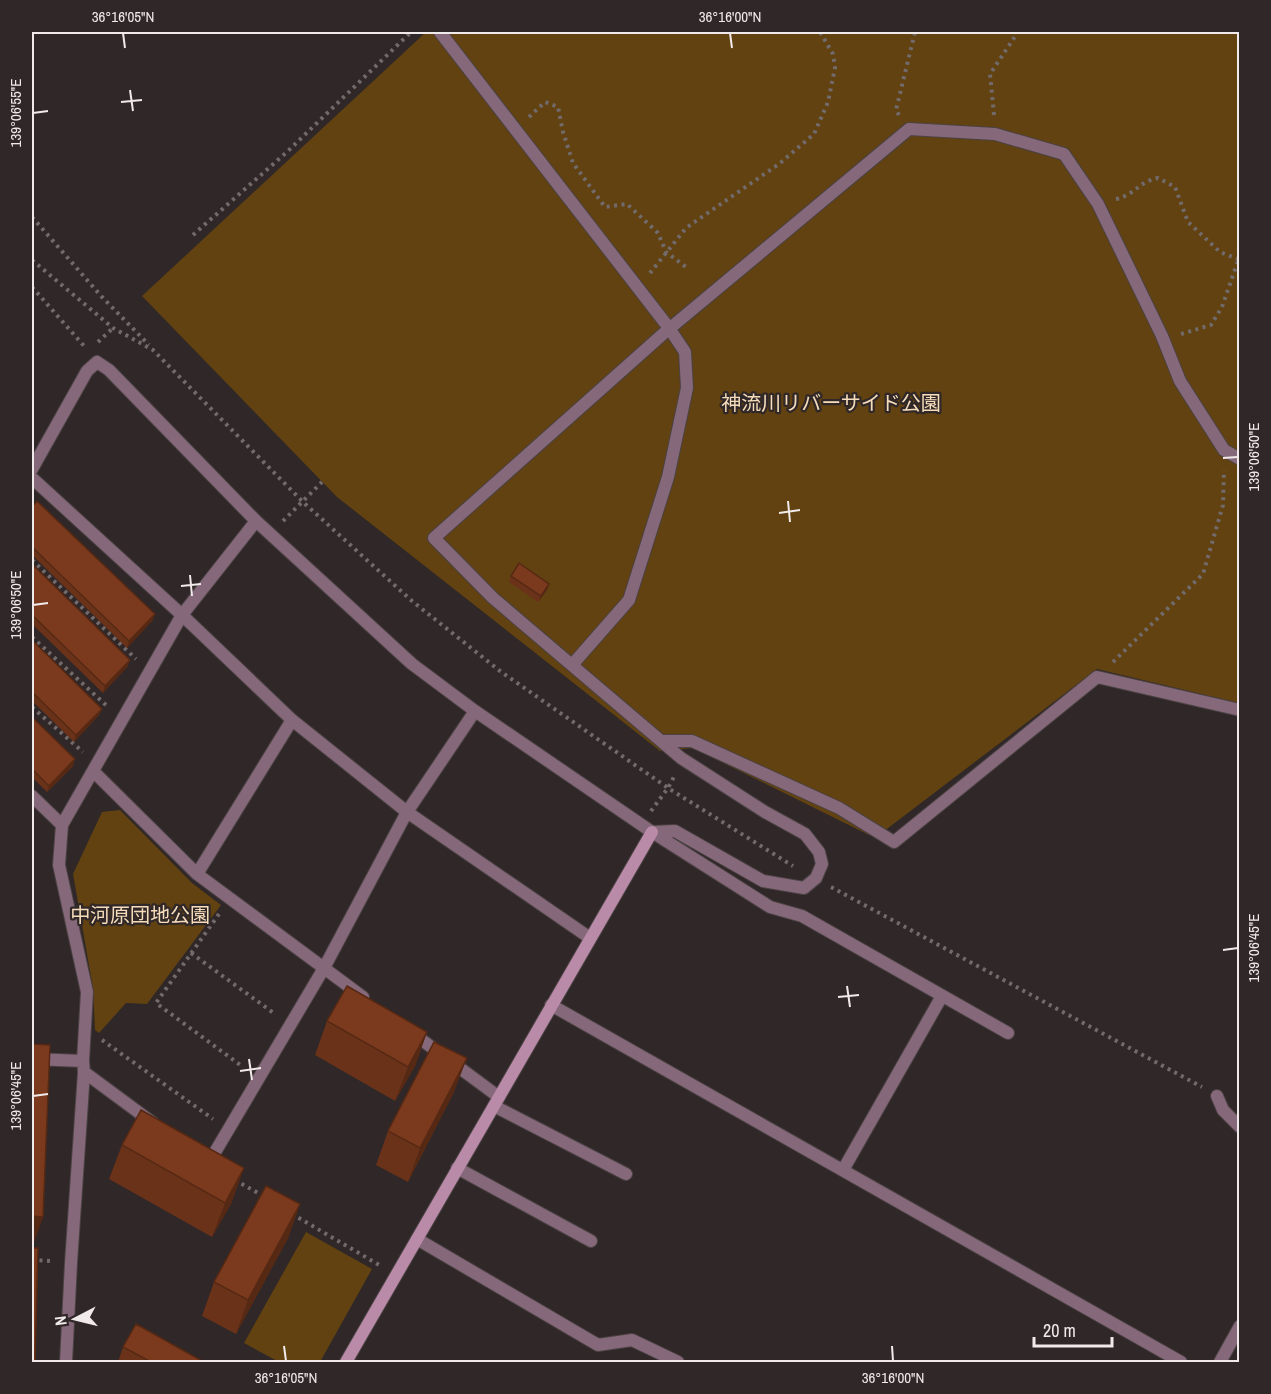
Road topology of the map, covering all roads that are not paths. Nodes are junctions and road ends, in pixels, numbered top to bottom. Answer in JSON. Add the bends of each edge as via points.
{"nodes":[{"id":1,"x":440,"y":32,"type":"edge"},
{"id":2,"x":669,"y":328,"type":"junction"},
{"id":3,"x":1239,"y":459,"type":"edge"},
{"id":4,"x":32,"y":469,"type":"edge"},
{"id":5,"x":32,"y":478,"type":"edge"},
{"id":6,"x":256,"y":520,"type":"junction"},
{"id":7,"x":182,"y":615,"type":"junction"},
{"id":8,"x":572,"y":665,"type":"junction"},
{"id":9,"x":1239,"y":710,"type":"edge"},
{"id":10,"x":475,"y":711,"type":"junction"},
{"id":11,"x":292,"y":720,"type":"junction"},
{"id":12,"x":663,"y":741,"type":"junction"},
{"id":13,"x":95,"y":768,"type":"junction"},
{"id":14,"x":32,"y":796,"type":"edge"},
{"id":15,"x":408,"y":812,"type":"junction"},
{"id":16,"x":62,"y":825,"type":"junction"},
{"id":17,"x":652,"y":832,"type":"junction"},
{"id":18,"x":196,"y":874,"type":"junction"},
{"id":19,"x":590,"y":938,"type":"junction"},
{"id":20,"x":324,"y":968,"type":"junction"},
{"id":21,"x":942,"y":996,"type":"junction"},
{"id":22,"x":370,"y":1002,"type":"edge"},
{"id":23,"x":551,"y":1005,"type":"junction"},
{"id":24,"x":397,"y":1023,"type":"edge"},
{"id":25,"x":1008,"y":1033,"type":"dead end"},
{"id":26,"x":32,"y":1059,"type":"edge"},
{"id":27,"x":83,"y":1066,"type":"junction"},
{"id":28,"x":1217,"y":1096,"type":"dead end"},
{"id":29,"x":496,"y":1101,"type":"junction"},
{"id":30,"x":1239,"y":1127,"type":"edge"},
{"id":31,"x":161,"y":1129,"type":"edge"},
{"id":32,"x":204,"y":1161,"type":"edge"},
{"id":33,"x":457,"y":1168,"type":"junction"},
{"id":34,"x":843,"y":1170,"type":"junction"},
{"id":35,"x":626,"y":1174,"type":"dead end"},
{"id":36,"x":417,"y":1239,"type":"junction"},
{"id":37,"x":591,"y":1240,"type":"dead end"},
{"id":38,"x":1239,"y":1326,"type":"edge"},
{"id":39,"x":66,"y":1362,"type":"edge"},
{"id":40,"x":346,"y":1362,"type":"edge"},
{"id":41,"x":678,"y":1362,"type":"edge"},
{"id":42,"x":1181,"y":1362,"type":"edge"},
{"id":43,"x":1220,"y":1362,"type":"edge"}],
"edges":[{"from":1,"to":2,"type":"street"},
{"from":2,"to":3,"type":"street","via":[[909,129],[995,134],[1064,154],[1098,204],[1180,381],[1224,450]]},
{"from":2,"to":8,"type":"street","via":[[685,352],[687,388],[668,477],[629,600]]},
{"from":2,"to":8,"type":"street","via":[[434,538],[493,598]]},
{"from":4,"to":6,"type":"street","via":[[87,371],[97,362]]},
{"from":5,"to":7,"type":"street"},
{"from":6,"to":7,"type":"street"},
{"from":6,"to":10,"type":"street","via":[[412,664]]},
{"from":7,"to":11,"type":"street"},
{"from":7,"to":13,"type":"street"},
{"from":8,"to":12,"type":"street"},
{"from":9,"to":12,"type":"street","via":[[1097,677],[894,842],[838,808],[692,741]]},
{"from":10,"to":15,"type":"street"},
{"from":10,"to":17,"type":"street"},
{"from":11,"to":15,"type":"street"},
{"from":11,"to":18,"type":"street"},
{"from":12,"to":17,"type":"street","via":[[682,759],[805,834],[819,852],[822,864],[816,878],[804,888],[792,887],[763,881],[675,831]]},
{"from":13,"to":16,"type":"street"},
{"from":13,"to":18,"type":"street"},
{"from":14,"to":16,"type":"street"},
{"from":15,"to":19,"type":"street"},
{"from":15,"to":20,"type":"street"},
{"from":16,"to":27,"type":"street","via":[[59,865],[87,992]]},
{"from":17,"to":19,"type":"street"},
{"from":17,"to":21,"type":"street","via":[[770,907],[802,916]]},
{"from":18,"to":20,"type":"street"},
{"from":19,"to":23,"type":"street"},
{"from":20,"to":22,"type":"street"},
{"from":20,"to":32,"type":"street","via":[[229,1131]]},
{"from":21,"to":25,"type":"street"},
{"from":21,"to":34,"type":"street"},
{"from":23,"to":29,"type":"street"},
{"from":23,"to":34,"type":"street"},
{"from":24,"to":29,"type":"street"},
{"from":26,"to":27,"type":"street"},
{"from":27,"to":31,"type":"street"},
{"from":27,"to":39,"type":"street"},
{"from":28,"to":30,"type":"street","via":[[1223,1110]]},
{"from":29,"to":33,"type":"street"},
{"from":29,"to":35,"type":"street"},
{"from":33,"to":36,"type":"street"},
{"from":33,"to":37,"type":"street"},
{"from":34,"to":42,"type":"street"},
{"from":36,"to":40,"type":"street"},
{"from":36,"to":41,"type":"street","via":[[598,1345],[632,1340]]},
{"from":38,"to":43,"type":"street"}]}
